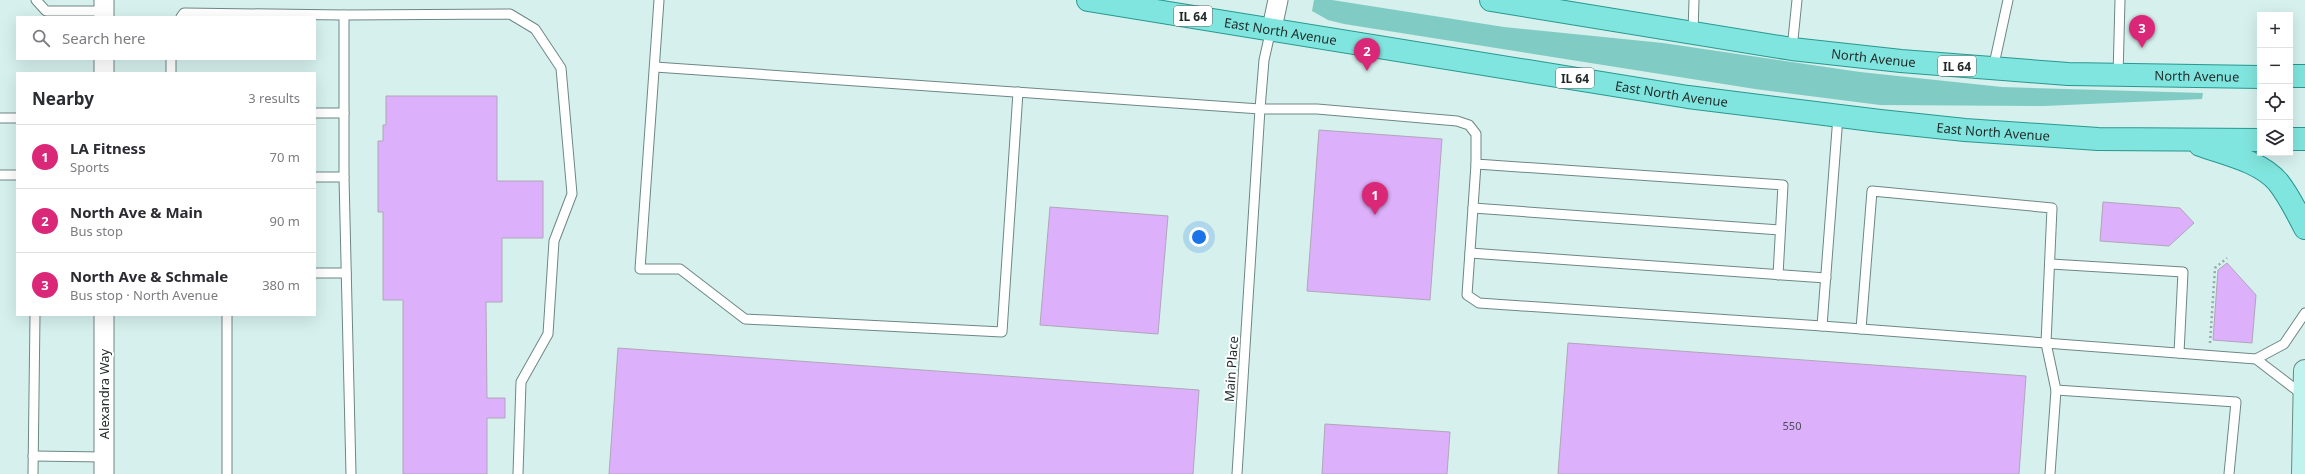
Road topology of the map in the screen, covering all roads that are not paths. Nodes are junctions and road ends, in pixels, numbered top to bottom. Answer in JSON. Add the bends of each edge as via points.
{"nodes":[{"id":1,"x":36,"y":0,"type":"edge"},
{"id":2,"x":45,"y":0,"type":"edge"},
{"id":3,"x":659,"y":0,"type":"edge"},
{"id":4,"x":1088,"y":0,"type":"edge"},
{"id":5,"x":1278,"y":0,"type":"edge"},
{"id":6,"x":1491,"y":0,"type":"edge"},
{"id":7,"x":1694,"y":0,"type":"edge"},
{"id":8,"x":1796,"y":0,"type":"edge"},
{"id":9,"x":2008,"y":0,"type":"edge"},
{"id":10,"x":2120,"y":0,"type":"edge"},
{"id":11,"x":104,"y":9,"type":"edge"},
{"id":12,"x":46,"y":11,"type":"junction"},
{"id":13,"x":344,"y":14,"type":"junction"},
{"id":14,"x":182,"y":16,"type":"edge"},
{"id":15,"x":1272,"y":28,"type":"junction"},
{"id":16,"x":1693,"y":32,"type":"junction"},
{"id":17,"x":1792,"y":49,"type":"junction"},
{"id":18,"x":104,"y":60,"type":"edge"},
{"id":19,"x":171,"y":60,"type":"edge"},
{"id":20,"x":654,"y":67,"type":"junction"},
{"id":21,"x":1993,"y":69,"type":"junction"},
{"id":22,"x":104,"y":72,"type":"edge"},
{"id":23,"x":171,"y":72,"type":"edge"},
{"id":24,"x":2118,"y":76,"type":"junction"},
{"id":25,"x":2293,"y":76,"type":"edge"},
{"id":26,"x":2305,"y":76,"type":"edge"},
{"id":27,"x":2257,"y":77,"type":"edge"},
{"id":28,"x":1018,"y":92,"type":"junction"},
{"id":29,"x":1260,"y":109,"type":"junction"},
{"id":30,"x":316,"y":113,"type":"edge"},
{"id":31,"x":344,"y":113,"type":"junction"},
{"id":32,"x":1838,"y":116,"type":"junction"},
{"id":33,"x":0,"y":118,"type":"edge"},
{"id":34,"x":16,"y":118,"type":"edge"},
{"id":35,"x":2293,"y":139,"type":"edge"},
{"id":36,"x":2305,"y":139,"type":"edge"},
{"id":37,"x":2185,"y":140,"type":"junction"},
{"id":38,"x":2257,"y":140,"type":"edge"},
{"id":39,"x":1476,"y":164,"type":"junction"},
{"id":40,"x":0,"y":175,"type":"edge"},
{"id":41,"x":16,"y":175,"type":"edge"},
{"id":42,"x":316,"y":177,"type":"edge"},
{"id":43,"x":344,"y":177,"type":"junction"},
{"id":44,"x":1473,"y":208,"type":"junction"},
{"id":45,"x":2305,"y":228,"type":"edge"},
{"id":46,"x":1780,"y":230,"type":"junction"},
{"id":47,"x":1470,"y":253,"type":"junction"},
{"id":48,"x":2051,"y":264,"type":"junction"},
{"id":49,"x":316,"y":273,"type":"edge"},
{"id":50,"x":346,"y":273,"type":"junction"},
{"id":51,"x":1778,"y":275,"type":"junction"},
{"id":52,"x":1826,"y":278,"type":"junction"},
{"id":53,"x":2305,"y":313,"type":"edge"},
{"id":54,"x":35,"y":316,"type":"edge"},
{"id":55,"x":104,"y":316,"type":"edge"},
{"id":56,"x":226,"y":316,"type":"edge"},
{"id":57,"x":1822,"y":326,"type":"junction"},
{"id":58,"x":1861,"y":329,"type":"junction"},
{"id":59,"x":2046,"y":343,"type":"junction"},
{"id":60,"x":2179,"y":353,"type":"junction"},
{"id":61,"x":2256,"y":359,"type":"junction"},
{"id":62,"x":2305,"y":371,"type":"edge"},
{"id":63,"x":2056,"y":390,"type":"junction"},
{"id":64,"x":2304,"y":397,"type":"edge"},
{"id":65,"x":33,"y":456,"type":"junction"},
{"id":66,"x":104,"y":466,"type":"edge"},
{"id":67,"x":33,"y":474,"type":"edge"},
{"id":68,"x":227,"y":474,"type":"edge"},
{"id":69,"x":351,"y":474,"type":"edge"},
{"id":70,"x":518,"y":474,"type":"edge"},
{"id":71,"x":1237,"y":474,"type":"edge"},
{"id":72,"x":2050,"y":474,"type":"edge"},
{"id":73,"x":2230,"y":474,"type":"edge"},
{"id":74,"x":2303,"y":474,"type":"edge"}],
"edges":[{"from":1,"to":12,"type":"lane"},
{"from":2,"to":12,"type":"lane"},
{"from":3,"to":20,"type":"lane"},
{"from":4,"to":15,"type":"main road","name":"East North Avenue","number":"IL 64"},
{"from":5,"to":15,"type":"street"},
{"from":6,"to":16,"type":"main road","name":"North Avenue","number":"IL 64"},
{"from":7,"to":16,"type":"lane"},
{"from":8,"to":17,"type":"lane"},
{"from":9,"to":21,"type":"lane"},
{"from":10,"to":24,"type":"lane"},
{"from":11,"to":12,"type":"lane"},
{"from":13,"to":14,"type":"lane","via":[[184,13]]},
{"from":13,"to":31,"type":"lane"},
{"from":13,"to":70,"type":"lane","via":[[510,14],[535,29],[561,68],[572,194],[554,241],[548,334],[521,382]]},
{"from":15,"to":29,"type":"lane","name":"Main Place","via":[[1264,60]]},
{"from":15,"to":32,"type":"main road","name":"East North Avenue","number":"IL 64","via":[[1688,97]]},
{"from":16,"to":17,"type":"main road","name":"North Avenue","number":"IL 64"},
{"from":17,"to":21,"type":"main road","name":"North Avenue","number":"IL 64"},
{"from":18,"to":22,"type":"street"},
{"from":19,"to":23,"type":"lane"},
{"from":20,"to":28,"type":"lane"},
{"from":20,"to":28,"type":"lane","via":[[640,269],[680,269],[745,318],[1002,332]]},
{"from":21,"to":24,"type":"main road","name":"North Avenue","number":"IL 64"},
{"from":24,"to":27,"type":"main road","name":"North Avenue","number":"IL 64"},
{"from":25,"to":26,"type":"main road"},
{"from":28,"to":29,"type":"lane"},
{"from":29,"to":39,"type":"lane","via":[[1317,108],[1457,121],[1469,126],[1476,134]]},
{"from":29,"to":71,"type":"lane","name":"Main Place"},
{"from":30,"to":31,"type":"lane"},
{"from":31,"to":43,"type":"lane"},
{"from":32,"to":37,"type":"main road","name":"East North Avenue","number":"IL 64","via":[[1965,130],[2098,139]]},
{"from":32,"to":52,"type":"lane"},
{"from":33,"to":34,"type":"lane"},
{"from":35,"to":36,"type":"main road"},
{"from":37,"to":38,"type":"main road","name":"East North Avenue","number":"IL 64"},
{"from":37,"to":45,"type":"main road","via":[[2248,162],[2277,181],[2288,195]]},
{"from":39,"to":44,"type":"lane"},
{"from":39,"to":46,"type":"lane","via":[[1783,185]]},
{"from":40,"to":41,"type":"lane"},
{"from":42,"to":43,"type":"lane"},
{"from":43,"to":50,"type":"lane"},
{"from":44,"to":46,"type":"lane"},
{"from":44,"to":47,"type":"lane"},
{"from":46,"to":51,"type":"lane"},
{"from":47,"to":51,"type":"lane"},
{"from":47,"to":57,"type":"lane","via":[[1467,295],[1479,303]]},
{"from":48,"to":58,"type":"lane","via":[[2052,208],[1872,191]]},
{"from":48,"to":59,"type":"lane"},
{"from":48,"to":60,"type":"lane","via":[[2183,272]]},
{"from":49,"to":50,"type":"lane"},
{"from":50,"to":69,"type":"lane"},
{"from":51,"to":52,"type":"lane"},
{"from":52,"to":57,"type":"lane"},
{"from":53,"to":61,"type":"lane","via":[[2284,344]]},
{"from":54,"to":65,"type":"lane"},
{"from":55,"to":66,"type":"street","name":"Alexandra Way"},
{"from":56,"to":68,"type":"lane"},
{"from":57,"to":58,"type":"lane"},
{"from":58,"to":59,"type":"lane"},
{"from":59,"to":60,"type":"lane"},
{"from":59,"to":63,"type":"lane"},
{"from":60,"to":61,"type":"lane"},
{"from":61,"to":64,"type":"lane"},
{"from":62,"to":64,"type":"main road"},
{"from":63,"to":72,"type":"lane"},
{"from":63,"to":73,"type":"lane","via":[[2236,402]]},
{"from":64,"to":74,"type":"main road"},
{"from":65,"to":66,"type":"lane"},
{"from":65,"to":67,"type":"lane"}]}
